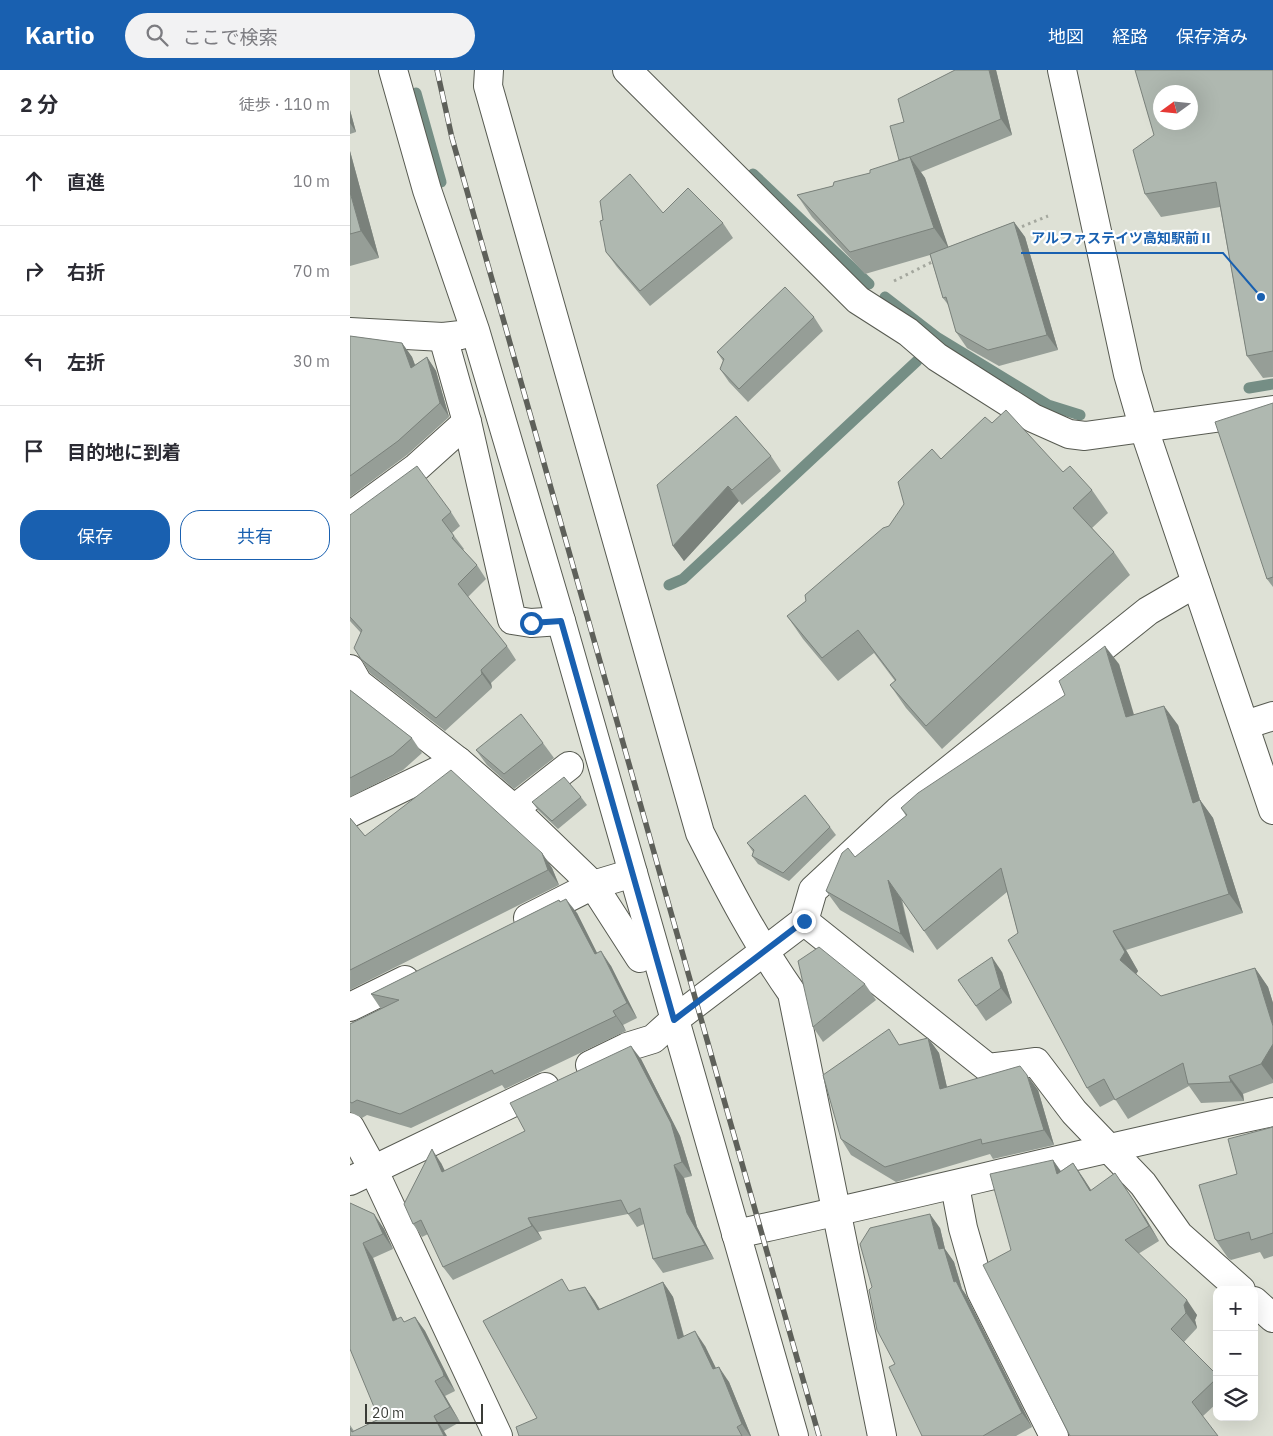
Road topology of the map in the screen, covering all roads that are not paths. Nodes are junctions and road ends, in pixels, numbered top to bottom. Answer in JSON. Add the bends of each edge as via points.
{"nodes":[{"id":1,"x":393,"y":70,"type":"edge"},
{"id":2,"x":489,"y":70,"type":"edge"},
{"id":3,"x":627,"y":70,"type":"edge"},
{"id":4,"x":1062,"y":70,"type":"edge"},
{"id":5,"x":475,"y":330,"type":"junction"},
{"id":6,"x":350,"y":332,"type":"edge"},
{"id":7,"x":443,"y":337,"type":"junction"},
{"id":8,"x":1273,"y":410,"type":"edge"},
{"id":9,"x":466,"y":422,"type":"junction"},
{"id":10,"x":1144,"y":429,"type":"junction"},
{"id":11,"x":350,"y":516,"type":"edge"},
{"id":12,"x":1196,"y":583,"type":"junction"},
{"id":13,"x":561,"y":621,"type":"junction"},
{"id":14,"x":350,"y":670,"type":"edge"},
{"id":15,"x":1273,"y":716,"type":"edge"},
{"id":16,"x":1245,"y":725,"type":"junction"},
{"id":17,"x":458,"y":761,"type":"junction"},
{"id":18,"x":569,"y":766,"type":"dead end"},
{"id":19,"x":514,"y":809,"type":"junction"},
{"id":20,"x":1273,"y":810,"type":"edge"},
{"id":21,"x":350,"y":813,"type":"edge"},
{"id":22,"x":633,"y":873,"type":"junction"},
{"id":23,"x":593,"y":885,"type":"junction"},
{"id":24,"x":804,"y":921,"type":"junction"},
{"id":25,"x":506,"y":929,"type":"edge"},
{"id":26,"x":763,"y":952,"type":"junction"},
{"id":27,"x":640,"y":958,"type":"dead end"},
{"id":28,"x":428,"y":968,"type":"edge"},
{"id":29,"x":350,"y":1007,"type":"edge"},
{"id":30,"x":674,"y":1020,"type":"junction"},
{"id":31,"x":1273,"y":1112,"type":"edge"},
{"id":32,"x":350,"y":1127,"type":"edge"},
{"id":33,"x":1107,"y":1148,"type":"junction"},
{"id":34,"x":361,"y":1175,"type":"edge"},
{"id":35,"x":955,"y":1186,"type":"junction"},
{"id":36,"x":836,"y":1213,"type":"junction"},
{"id":37,"x":736,"y":1234,"type":"junction"},
{"id":38,"x":1236,"y":1286,"type":"edge"},
{"id":39,"x":1258,"y":1305,"type":"edge"},
{"id":40,"x":1273,"y":1318,"type":"edge"},
{"id":41,"x":498,"y":1436,"type":"edge"},
{"id":42,"x":794,"y":1436,"type":"edge"},
{"id":43,"x":882,"y":1436,"type":"edge"},
{"id":44,"x":1054,"y":1436,"type":"edge"}],
"edges":[{"from":1,"to":5,"type":"street","via":[[427,190]]},
{"from":2,"to":26,"type":"street","via":[[490,95],[700,833]]},
{"from":3,"to":10,"type":"street","via":[[858,300],[908,332],[937,357],[1033,418],[1069,434],[1085,436]]},
{"from":4,"to":10,"type":"street","via":[[1128,374]]},
{"from":5,"to":7,"type":"street"},
{"from":5,"to":13,"type":"street"},
{"from":6,"to":7,"type":"street"},
{"from":7,"to":9,"type":"street"},
{"from":8,"to":10,"type":"street"},
{"from":9,"to":11,"type":"street","via":[[417,467]]},
{"from":9,"to":13,"type":"street","via":[[512,620],[531,623]]},
{"from":10,"to":12,"type":"street"},
{"from":12,"to":16,"type":"street"},
{"from":12,"to":24,"type":"street","via":[[1148,610],[898,811],[813,890]]},
{"from":13,"to":22,"type":"street"},
{"from":14,"to":17,"type":"street","via":[[358,683]]},
{"from":15,"to":16,"type":"street"},
{"from":16,"to":20,"type":"street"},
{"from":17,"to":19,"type":"street"},
{"from":17,"to":21,"type":"street"},
{"from":18,"to":19,"type":"street"},
{"from":19,"to":23,"type":"street"},
{"from":22,"to":23,"type":"street"},
{"from":22,"to":30,"type":"street"},
{"from":23,"to":25,"type":"street"},
{"from":23,"to":27,"type":"street"},
{"from":24,"to":26,"type":"street"},
{"from":24,"to":33,"type":"street","via":[[988,1068],[1036,1062],[1074,1112]]},
{"from":26,"to":30,"type":"street"},
{"from":26,"to":36,"type":"street","via":[[792,993]]},
{"from":28,"to":29,"type":"street"},
{"from":30,"to":34,"type":"street","via":[[653,1039],[628,1047]]},
{"from":30,"to":37,"type":"street"},
{"from":31,"to":33,"type":"street"},
{"from":32,"to":34,"type":"street"},
{"from":33,"to":35,"type":"street"},
{"from":33,"to":38,"type":"street","via":[[1143,1184],[1179,1235]]},
{"from":34,"to":41,"type":"street"},
{"from":35,"to":36,"type":"street"},
{"from":35,"to":44,"type":"street","via":[[981,1291]]},
{"from":36,"to":37,"type":"street"},
{"from":36,"to":43,"type":"street"},
{"from":37,"to":42,"type":"street"},
{"from":39,"to":40,"type":"street"}]}
